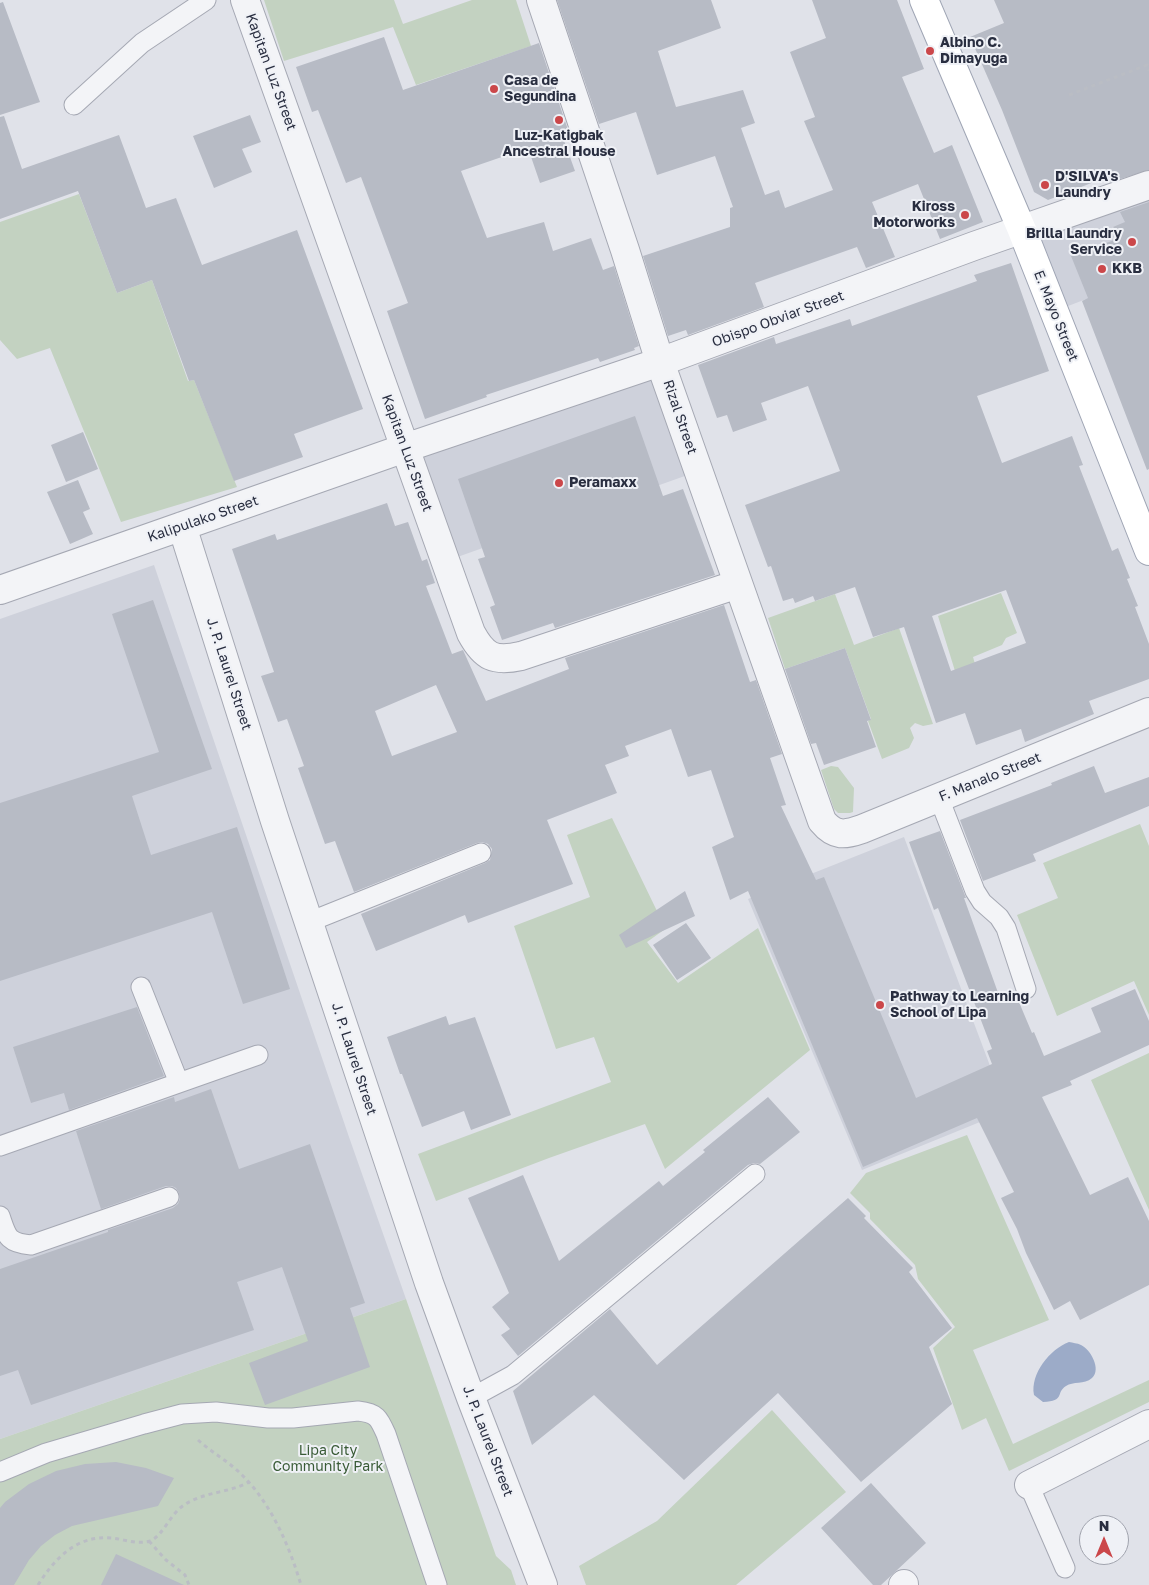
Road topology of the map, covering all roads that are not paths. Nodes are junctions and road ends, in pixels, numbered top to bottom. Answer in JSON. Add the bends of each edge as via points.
{"nodes":[{"id":1,"x":206,"y":0,"type":"edge"},
{"id":2,"x":245,"y":0,"type":"edge"},
{"id":3,"x":541,"y":0,"type":"edge"},
{"id":4,"x":924,"y":0,"type":"edge"},
{"id":5,"x":74,"y":105,"type":"dead end"},
{"id":6,"x":1149,"y":184,"type":"edge"},
{"id":7,"x":1022,"y":230,"type":"junction"},
{"id":8,"x":660,"y":362,"type":"junction"},
{"id":9,"x":405,"y":448,"type":"junction"},
{"id":10,"x":1140,"y":503,"type":"edge"},
{"id":11,"x":182,"y":526,"type":"junction"},
{"id":12,"x":1149,"y":551,"type":"edge"},
{"id":13,"x":738,"y":584,"type":"junction"},
{"id":14,"x":0,"y":590,"type":"edge"},
{"id":15,"x":1149,"y":712,"type":"edge"},
{"id":16,"x":939,"y":798,"type":"junction"},
{"id":17,"x":829,"y":830,"type":"joint"},
{"id":18,"x":481,"y":853,"type":"dead end"},
{"id":19,"x":309,"y":922,"type":"junction"},
{"id":20,"x":140,"y":987,"type":"dead end"},
{"id":21,"x":1026,"y":989,"type":"dead end"},
{"id":22,"x":258,"y":1055,"type":"dead end"},
{"id":23,"x":179,"y":1083,"type":"junction"},
{"id":24,"x":0,"y":1146,"type":"edge"},
{"id":25,"x":756,"y":1174,"type":"dead end"},
{"id":26,"x":170,"y":1197,"type":"dead end"},
{"id":27,"x":0,"y":1216,"type":"edge"},
{"id":28,"x":472,"y":1398,"type":"junction"},
{"id":29,"x":1148,"y":1426,"type":"edge"},
{"id":30,"x":0,"y":1472,"type":"edge"},
{"id":31,"x":1029,"y":1485,"type":"joint"},
{"id":32,"x":1065,"y":1568,"type":"dead end"},
{"id":33,"x":438,"y":1585,"type":"edge"},
{"id":34,"x":543,"y":1585,"type":"edge"}],
"edges":[{"from":1,"to":5,"type":"lane","via":[[142,43]]},
{"from":2,"to":9,"type":"street","name":"Kapitan Luz Street"},
{"from":3,"to":8,"type":"street","name":"Rizal Street"},
{"from":4,"to":7,"type":"main road","name":"E. Mayo Street"},
{"from":6,"to":7,"type":"street","name":"Obispo Obviar Street"},
{"from":7,"to":8,"type":"street","name":"Obispo Obviar Street"},
{"from":7,"to":10,"type":"main road","name":"E. Mayo Street"},
{"from":8,"to":9,"type":"street","name":"Obispo Obviar Street"},
{"from":8,"to":13,"type":"street","name":"Rizal Street"},
{"from":9,"to":11,"type":"street","name":"Kalipulako Street"},
{"from":9,"to":13,"type":"street","name":"Kapitan Luz Street","via":[[471,633],[479,647],[491,657],[506,660],[521,656]]},
{"from":10,"to":12,"type":"main road","name":"E. Mayo Street"},
{"from":11,"to":14,"type":"street","name":"Kalipulako Street"},
{"from":11,"to":19,"type":"street","name":"J. P. Laurel Street"},
{"from":13,"to":17,"type":"street","name":"Rizal Street","via":[[822,821]]},
{"from":15,"to":16,"type":"street","name":"F. Manalo Street"},
{"from":16,"to":17,"type":"street","name":"F. Manalo Street","via":[[846,834]]},
{"from":16,"to":21,"type":"lane","via":[[975,891],[1006,928]]},
{"from":18,"to":19,"type":"lane"},
{"from":19,"to":28,"type":"street","name":"J. P. Laurel Street","via":[[429,1283]]},
{"from":20,"to":23,"type":"lane"},
{"from":22,"to":23,"type":"lane"},
{"from":23,"to":24,"type":"lane"},
{"from":25,"to":28,"type":"lane","via":[[513,1375]]},
{"from":26,"to":27,"type":"lane","via":[[31,1245],[18,1244],[7,1236]]},
{"from":28,"to":34,"type":"street","name":"J. P. Laurel Street"},
{"from":29,"to":31,"type":"street"},
{"from":30,"to":33,"type":"lane","via":[[46,1454],[182,1414],[216,1412],[293,1418],[368,1412],[376,1415],[386,1434]]},
{"from":31,"to":32,"type":"lane"}]}
